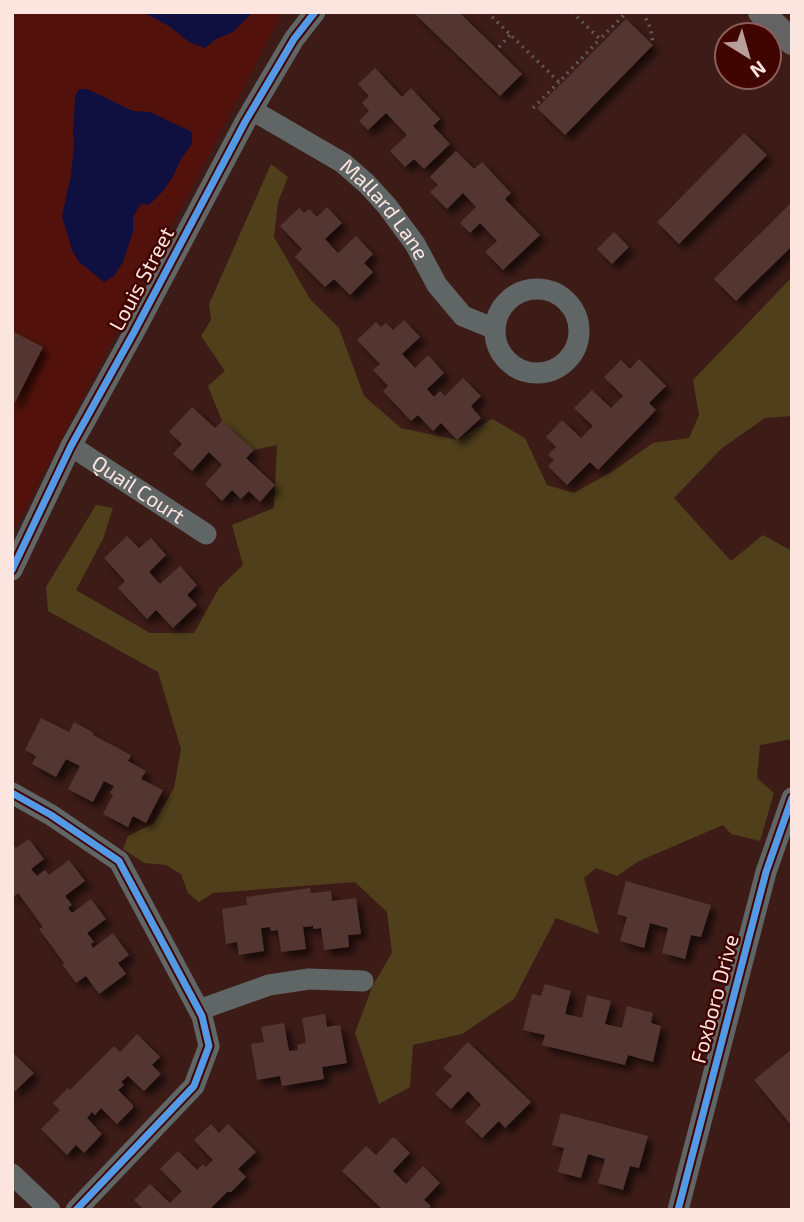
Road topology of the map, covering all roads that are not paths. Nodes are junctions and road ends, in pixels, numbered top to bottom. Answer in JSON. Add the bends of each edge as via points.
{"nodes":[{"id":1,"x":315,"y":12,"type":"edge"},
{"id":2,"x":761,"y":12,"type":"edge"},
{"id":3,"x":792,"y":42,"type":"edge"},
{"id":4,"x":252,"y":110,"type":"junction"},
{"id":5,"x":495,"y":329,"type":"junction"},
{"id":6,"x":71,"y":446,"type":"junction"},
{"id":7,"x":206,"y":534,"type":"dead end"},
{"id":8,"x":12,"y":570,"type":"edge"},
{"id":9,"x":12,"y":793,"type":"edge"},
{"id":10,"x":792,"y":798,"type":"edge"},
{"id":11,"x":363,"y":981,"type":"dead end"},
{"id":12,"x":199,"y":1010,"type":"junction"},
{"id":13,"x":12,"y":1174,"type":"edge"},
{"id":14,"x":50,"y":1210,"type":"edge"},
{"id":15,"x":76,"y":1210,"type":"edge"},
{"id":16,"x":678,"y":1210,"type":"edge"}],
"edges":[{"from":1,"to":4,"type":"street","name":"Louis Street"},
{"from":2,"to":3,"type":"main road"},
{"from":4,"to":5,"type":"street","name":"Mallard Lane","via":[[343,163],[367,184],[415,244],[437,285],[463,316]]},
{"from":4,"to":6,"type":"street","name":"Louis Street"},
{"from":5,"to":5,"type":"street","via":[[502,354],[523,371],[549,372],[561,366],[578,342],[576,314],[568,302],[542,289],[515,295],[505,304]]},
{"from":6,"to":7,"type":"street","name":"Quail Court"},
{"from":6,"to":8,"type":"street","name":"Louis Street"},
{"from":9,"to":12,"type":"street","via":[[119,861]]},
{"from":10,"to":16,"type":"street","name":"Foxboro Drive","via":[[766,872]]},
{"from":11,"to":12,"type":"street","via":[[309,979],[269,985]]},
{"from":12,"to":15,"type":"street","via":[[209,1046],[194,1086]]},
{"from":13,"to":14,"type":"street"}]}
